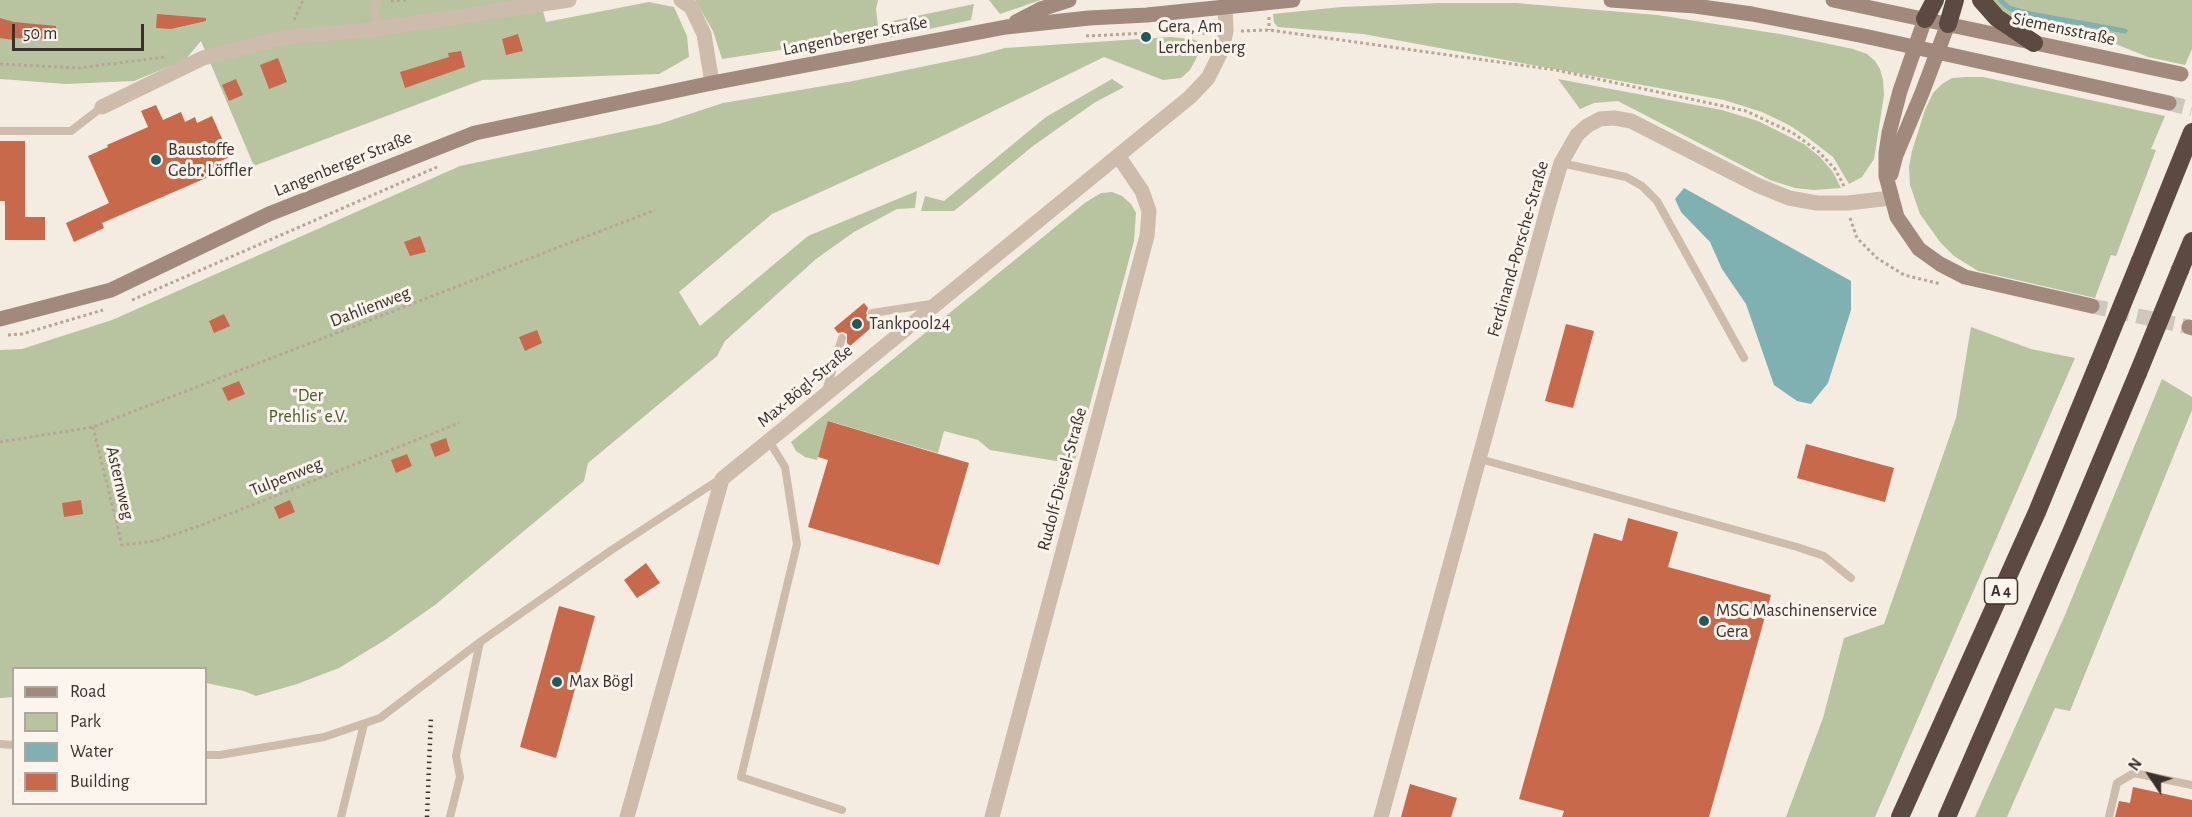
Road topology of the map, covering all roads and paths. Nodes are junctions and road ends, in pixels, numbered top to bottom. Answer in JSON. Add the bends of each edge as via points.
{"nodes":[{"id":1,"x":407,"y":0,"type":"edge"},
{"id":2,"x":569,"y":0,"type":"edge"},
{"id":3,"x":681,"y":0,"type":"edge"},
{"id":4,"x":1069,"y":0,"type":"edge"},
{"id":5,"x":1293,"y":0,"type":"edge"},
{"id":6,"x":1611,"y":0,"type":"edge"},
{"id":7,"x":1833,"y":0,"type":"edge"},
{"id":8,"x":1935,"y":0,"type":"edge"},
{"id":9,"x":1955,"y":0,"type":"edge"},
{"id":10,"x":1980,"y":0,"type":"edge"},
{"id":11,"x":377,"y":1,"type":"edge"},
{"id":12,"x":1224,"y":3,"type":"edge"},
{"id":13,"x":1925,"y":19,"type":"junction"},
{"id":14,"x":1948,"y":24,"type":"junction"},
{"id":15,"x":1006,"y":27,"type":"junction"},
{"id":16,"x":378,"y":29,"type":"junction"},
{"id":17,"x":1226,"y":31,"type":"junction"},
{"id":18,"x":1162,"y":32,"type":"dead end"},
{"id":19,"x":1151,"y":33,"type":"dead end"},
{"id":20,"x":1086,"y":36,"type":"dead end"},
{"id":21,"x":2034,"y":43,"type":"junction"},
{"id":22,"x":1916,"y":48,"type":"junction"},
{"id":23,"x":1937,"y":54,"type":"junction"},
{"id":24,"x":202,"y":58,"type":"junction"},
{"id":25,"x":0,"y":64,"type":"edge"},
{"id":26,"x":2181,"y":74,"type":"dead end"},
{"id":27,"x":712,"y":83,"type":"junction"},
{"id":28,"x":2169,"y":103,"type":"tunnel mouth"},
{"id":29,"x":102,"y":107,"type":"joint"},
{"id":30,"x":0,"y":131,"type":"edge"},
{"id":31,"x":2192,"y":132,"type":"edge"},
{"id":32,"x":1119,"y":157,"type":"junction"},
{"id":33,"x":1562,"y":163,"type":"junction"},
{"id":34,"x":442,"y":165,"type":"dead end"},
{"id":35,"x":1891,"y":198,"type":"junction"},
{"id":36,"x":1848,"y":204,"type":"junction"},
{"id":37,"x":656,"y":210,"type":"dead end"},
{"id":38,"x":2192,"y":241,"type":"edge"},
{"id":39,"x":127,"y":302,"type":"dead end"},
{"id":40,"x":938,"y":303,"type":"junction"},
{"id":41,"x":2092,"y":306,"type":"tunnel mouth"},
{"id":42,"x":106,"y":309,"type":"dead end"},
{"id":43,"x":872,"y":313,"type":"dead end"},
{"id":44,"x":0,"y":319,"type":"edge"},
{"id":45,"x":0,"y":336,"type":"edge"},
{"id":46,"x":842,"y":338,"type":"dead end"},
{"id":47,"x":1743,"y":358,"type":"dead end"},
{"id":48,"x":826,"y":393,"type":"junction"},
{"id":49,"x":459,"y":423,"type":"dead end"},
{"id":50,"x":93,"y":428,"type":"junction"},
{"id":51,"x":769,"y":441,"type":"junction"},
{"id":52,"x":0,"y":442,"type":"edge"},
{"id":53,"x":1480,"y":459,"type":"junction"},
{"id":54,"x":722,"y":478,"type":"junction"},
{"id":55,"x":120,"y":544,"type":"joint"},
{"id":56,"x":1851,"y":579,"type":"dead end"},
{"id":57,"x":480,"y":642,"type":"junction"},
{"id":58,"x":364,"y":724,"type":"junction"},
{"id":59,"x":207,"y":755,"type":"edge"},
{"id":60,"x":2192,"y":785,"type":"edge"},
{"id":61,"x":842,"y":810,"type":"dead end"},
{"id":62,"x":341,"y":817,"type":"edge"},
{"id":63,"x":450,"y":817,"type":"edge"},
{"id":64,"x":627,"y":817,"type":"edge"},
{"id":65,"x":992,"y":817,"type":"edge"},
{"id":66,"x":1381,"y":817,"type":"edge"},
{"id":67,"x":1900,"y":817,"type":"edge"},
{"id":68,"x":1947,"y":817,"type":"edge"},
{"id":69,"x":2109,"y":817,"type":"edge"}],
"edges":[{"from":1,"to":11,"type":"path"},
{"from":2,"to":16,"type":"street"},
{"from":3,"to":27,"type":"street","via":[[691,7],[704,34]]},
{"from":4,"to":15,"type":"main road","name":"Langenberger Straße"},
{"from":5,"to":12,"type":"main road"},
{"from":6,"to":22,"type":"main road","via":[[1752,14]]},
{"from":7,"to":13,"type":"main road","name":"Siemensstraße"},
{"from":8,"to":13,"type":"highway"},
{"from":9,"to":14,"type":"highway"},
{"from":10,"to":21,"type":"highway","via":[[1997,18]]},
{"from":11,"to":16,"type":"lane"},
{"from":12,"to":15,"type":"main road","name":"Langenberger Straße","via":[[1147,15]]},
{"from":12,"to":17,"type":"street","name":"Max-Bögl-Straße"},
{"from":13,"to":14,"type":"main road","name":"Siemensstraße"},
{"from":13,"to":22,"type":"main road"},
{"from":14,"to":21,"type":"main road","name":"Siemensstraße"},
{"from":14,"to":23,"type":"main road"},
{"from":15,"to":27,"type":"main road","name":"Langenberger Straße"},
{"from":16,"to":24,"type":"street","via":[[285,38]]},
{"from":17,"to":18,"type":"path"},
{"from":17,"to":32,"type":"street","name":"Max-Bögl-Straße","via":[[1222,50],[1208,78]]},
{"from":17,"to":36,"type":"path","via":[[1269,30],[1556,70],[1746,111],[1819,152],[1844,185]]},
{"from":19,"to":20,"type":"path"},
{"from":21,"to":26,"type":"main road","name":"Siemensstraße"},
{"from":22,"to":23,"type":"main road"},
{"from":22,"to":35,"type":"main road","via":[[1889,134],[1886,176]]},
{"from":23,"to":28,"type":"main road"},
{"from":23,"to":35,"type":"main road","via":[[1896,155]]},
{"from":24,"to":25,"type":"path","via":[[185,55],[78,68]]},
{"from":24,"to":29,"type":"street"},
{"from":27,"to":44,"type":"main road","name":"Langenberger Straße","via":[[475,133],[269,214],[111,290]]},
{"from":29,"to":30,"type":"lane","via":[[71,131]]},
{"from":31,"to":67,"type":"highway","number":"A 4","bridge":true,"via":[[2037,512]]},
{"from":32,"to":40,"type":"street","name":"Max-Bögl-Straße"},
{"from":32,"to":65,"type":"street","name":"Rudolf-Diesel-Straße","via":[[1142,191],[1149,211],[1147,236]]},
{"from":33,"to":36,"type":"street","name":"Ferdinand-Porsche-Straße","via":[[1568,147],[1587,126],[1600,119],[1614,118],[1646,127],[1774,192],[1817,203]]},
{"from":33,"to":47,"type":"lane","via":[[1626,177],[1657,201]]},
{"from":33,"to":53,"type":"street","name":"Ferdinand-Porsche-Straße"},
{"from":34,"to":39,"type":"path"},
{"from":35,"to":36,"type":"street","name":"Ferdinand-Porsche-Straße"},
{"from":35,"to":41,"type":"main road","via":[[1907,234],[1919,249],[1940,264],[1965,277]]},
{"from":37,"to":50,"type":"path","name":"Dahlienweg"},
{"from":38,"to":68,"type":"highway","number":"A 4","bridge":true},
{"from":40,"to":43,"type":"lane"},
{"from":40,"to":48,"type":"street","name":"Max-Bögl-Straße"},
{"from":42,"to":45,"type":"path","via":[[22,334]]},
{"from":46,"to":48,"type":"lane"},
{"from":48,"to":51,"type":"street","name":"Max-Bögl-Straße"},
{"from":49,"to":55,"type":"path","name":"Tulpenweg","via":[[199,526],[155,541]]},
{"from":50,"to":52,"type":"path","name":"Dahlienweg"},
{"from":50,"to":55,"type":"path","name":"Asternweg"},
{"from":51,"to":54,"type":"street","name":"Max-Bögl-Straße"},
{"from":51,"to":61,"type":"lane","via":[[785,467],[797,544],[741,777]]},
{"from":53,"to":56,"type":"lane","via":[[1797,547],[1824,556]]},
{"from":53,"to":66,"type":"street","name":"Ferdinand-Porsche-Straße"},
{"from":54,"to":57,"type":"lane"},
{"from":54,"to":64,"type":"street"},
{"from":57,"to":58,"type":"lane","via":[[380,718]]},
{"from":57,"to":63,"type":"lane","via":[[456,756],[460,777]]},
{"from":58,"to":59,"type":"lane","via":[[324,737]]},
{"from":58,"to":62,"type":"lane"},
{"from":60,"to":69,"type":"lane","via":[[2134,773],[2117,783]]}]}
